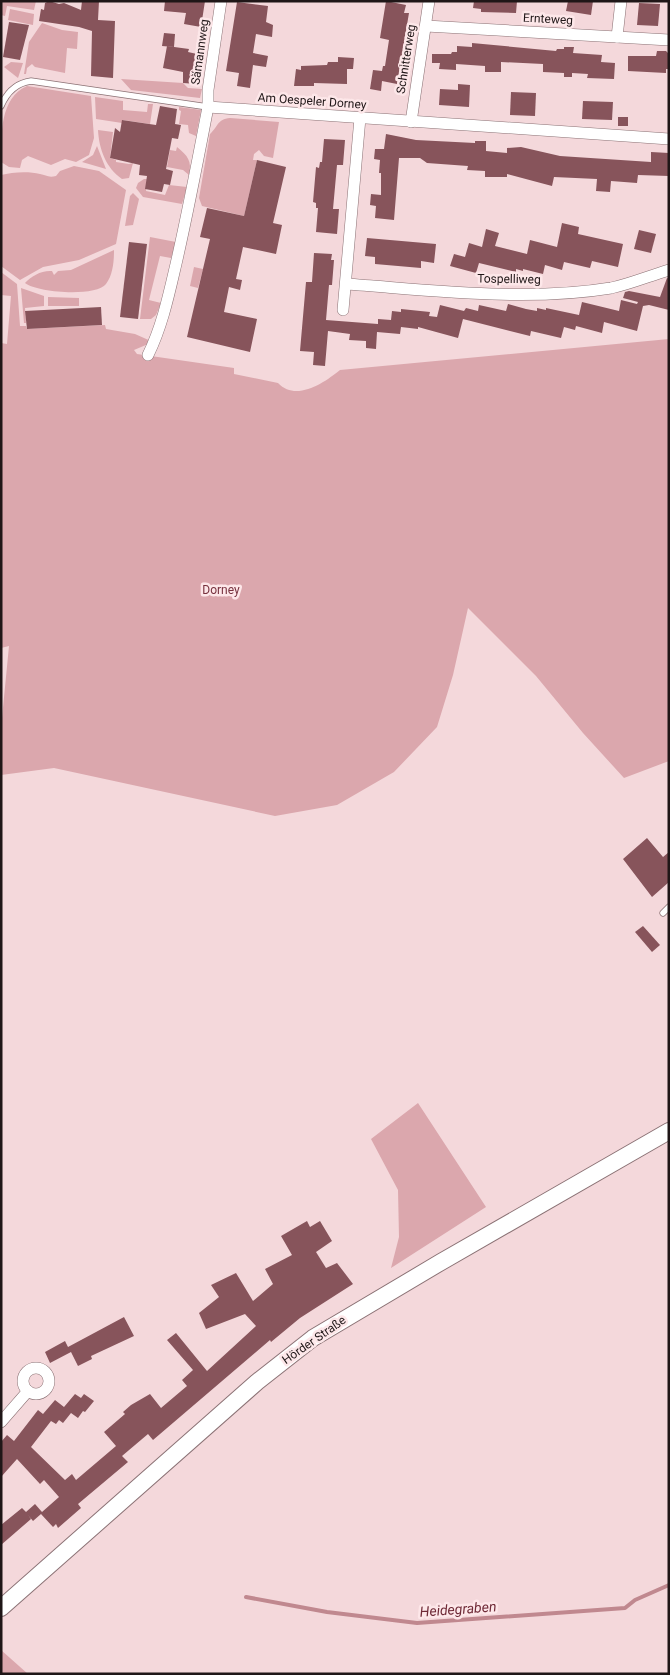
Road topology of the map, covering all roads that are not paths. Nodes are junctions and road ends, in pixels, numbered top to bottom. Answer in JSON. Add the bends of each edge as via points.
{"nodes":[{"id":1,"x":221,"y":1,"type":"edge"},
{"id":2,"x":429,"y":1,"type":"edge"},
{"id":3,"x":621,"y":1,"type":"edge"},
{"id":4,"x":426,"y":26,"type":"junction"},
{"id":5,"x":617,"y":37,"type":"junction"},
{"id":6,"x":669,"y":40,"type":"edge"},
{"id":7,"x":1,"y":106,"type":"edge"},
{"id":8,"x":208,"y":107,"type":"junction"},
{"id":9,"x":360,"y":118,"type":"junction"},
{"id":10,"x":411,"y":122,"type":"junction"},
{"id":11,"x":669,"y":139,"type":"edge"},
{"id":12,"x":669,"y":270,"type":"edge"},
{"id":13,"x":346,"y":284,"type":"junction"},
{"id":14,"x":343,"y":310,"type":"dead end"},
{"id":15,"x":148,"y":355,"type":"dead end"},
{"id":16,"x":669,"y":908,"type":"edge"},
{"id":17,"x":663,"y":913,"type":"dead end"},
{"id":18,"x":669,"y":1131,"type":"edge"},
{"id":19,"x":28,"y":1391,"type":"dead end"},
{"id":20,"x":1,"y":1422,"type":"edge"},
{"id":21,"x":1,"y":1608,"type":"edge"}],
"edges":[{"from":1,"to":8,"type":"street","name":"Sämannweg"},
{"from":2,"to":4,"type":"street","name":"Schnitterweg"},
{"from":3,"to":5,"type":"street"},
{"from":4,"to":5,"type":"street","name":"Ernteweg"},
{"from":4,"to":10,"type":"street","name":"Schnitterweg"},
{"from":5,"to":6,"type":"street","name":"Ernteweg"},
{"from":7,"to":8,"type":"lane","via":[[12,89],[21,83],[32,82]]},
{"from":8,"to":9,"type":"street","name":"Am Oespeler Dorney"},
{"from":8,"to":15,"type":"street","via":[[170,290]]},
{"from":9,"to":10,"type":"street","name":"Am Oespeler Dorney"},
{"from":9,"to":13,"type":"street"},
{"from":10,"to":11,"type":"street","name":"Am Oespeler Dorney"},
{"from":12,"to":13,"type":"street","name":"Tospelliweg","via":[[615,287],[556,292],[439,291]]},
{"from":13,"to":14,"type":"street"},
{"from":16,"to":17,"type":"lane"},
{"from":18,"to":21,"type":"main road","name":"Hörder Straße","via":[[314,1338],[257,1382]]},
{"from":19,"to":20,"type":"street"}]}
